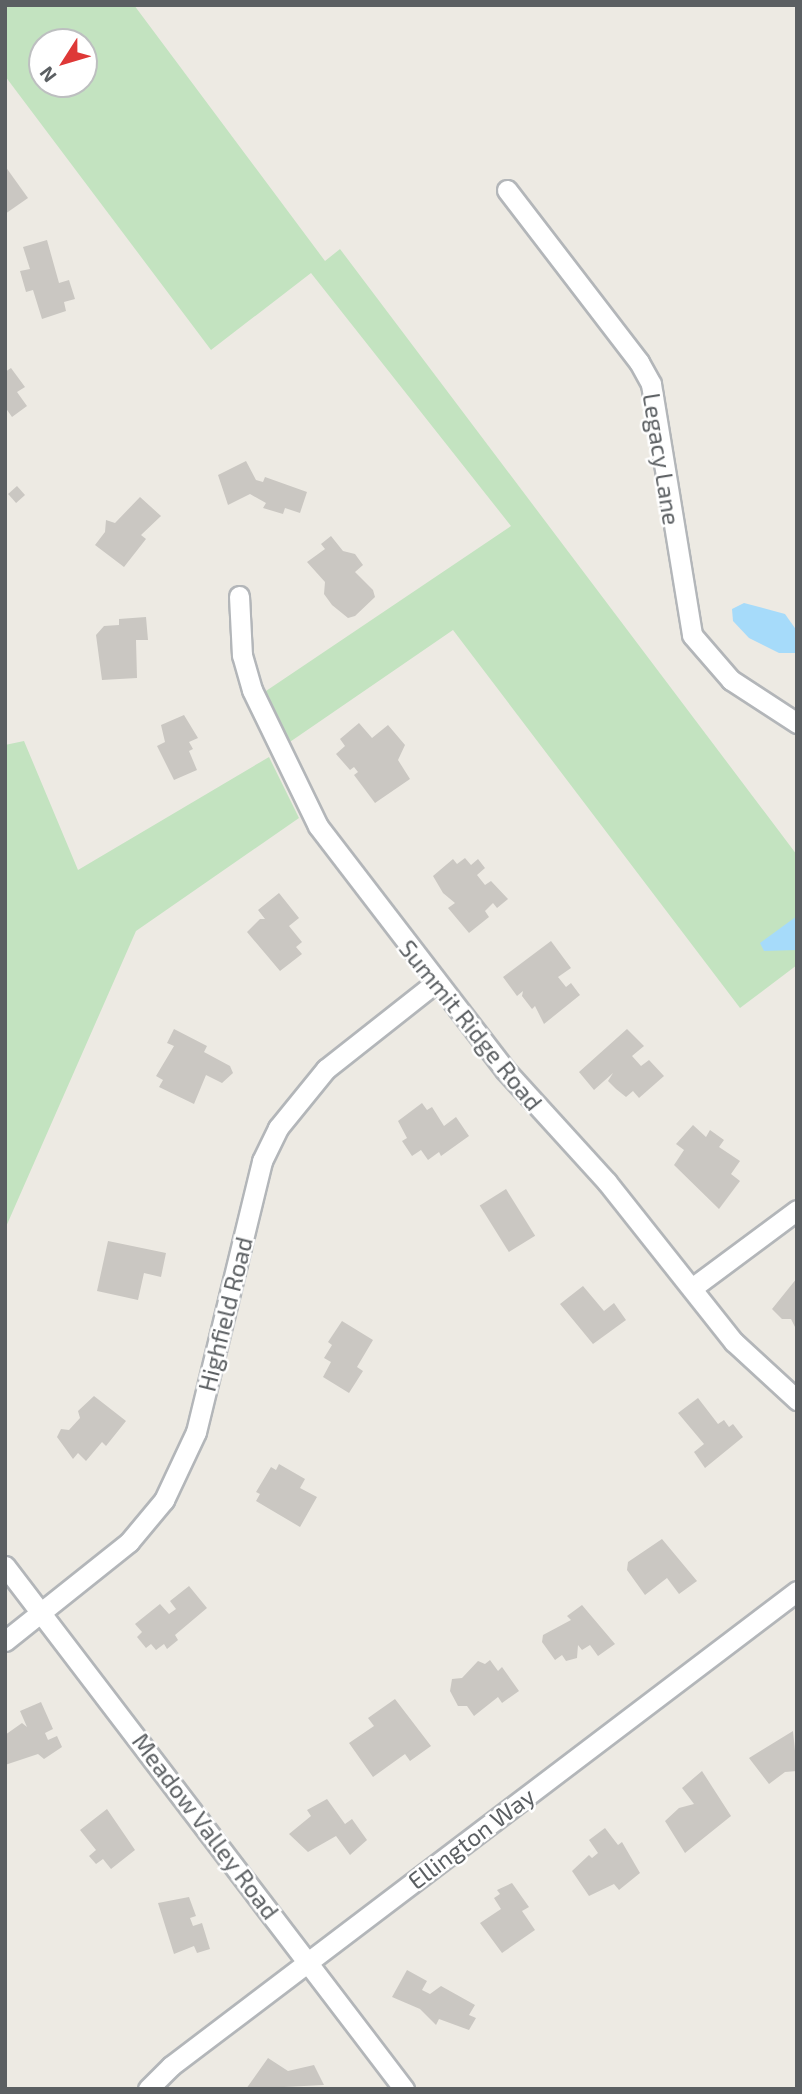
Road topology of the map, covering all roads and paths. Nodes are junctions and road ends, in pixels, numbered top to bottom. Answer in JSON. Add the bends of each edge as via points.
{"nodes":[{"id":1,"x":507,"y":190,"type":"dead end"},
{"id":2,"x":239,"y":596,"type":"dead end"},
{"id":3,"x":797,"y":723,"type":"edge"},
{"id":4,"x":435,"y":983,"type":"junction"},
{"id":5,"x":797,"y":1210,"type":"edge"},
{"id":6,"x":692,"y":1288,"type":"junction"},
{"id":7,"x":797,"y":1400,"type":"edge"},
{"id":8,"x":5,"y":1566,"type":"edge"},
{"id":9,"x":797,"y":1591,"type":"edge"},
{"id":10,"x":43,"y":1613,"type":"junction"},
{"id":11,"x":5,"y":1641,"type":"edge"},
{"id":12,"x":309,"y":1961,"type":"junction"},
{"id":13,"x":148,"y":2089,"type":"edge"},
{"id":14,"x":404,"y":2089,"type":"edge"}],
"edges":[{"from":1,"to":3,"type":"street","name":"Legacy Lane","via":[[651,384],[692,635],[731,680]]},
{"from":2,"to":4,"type":"street","name":"Summit Ridge Road","via":[[242,655],[251,690],[298,793]]},
{"from":4,"to":6,"type":"street","name":"Summit Ridge Road"},
{"from":4,"to":10,"type":"street","name":"Highfield Road","via":[[326,1069],[278,1128],[262,1161],[196,1432],[184,1463],[164,1500],[129,1542]]},
{"from":5,"to":6,"type":"street"},
{"from":6,"to":7,"type":"street","name":"Summit Ridge Road","via":[[734,1342]]},
{"from":8,"to":10,"type":"street","name":"Meadow Valley Road"},
{"from":9,"to":12,"type":"street","name":"Ellington Way"},
{"from":10,"to":11,"type":"street","name":"Highfield Road"},
{"from":10,"to":12,"type":"street","name":"Meadow Valley Road"},
{"from":12,"to":13,"type":"street","name":"Ellington Way","via":[[171,2066]]},
{"from":12,"to":14,"type":"street","name":"Meadow Valley Road"}]}
